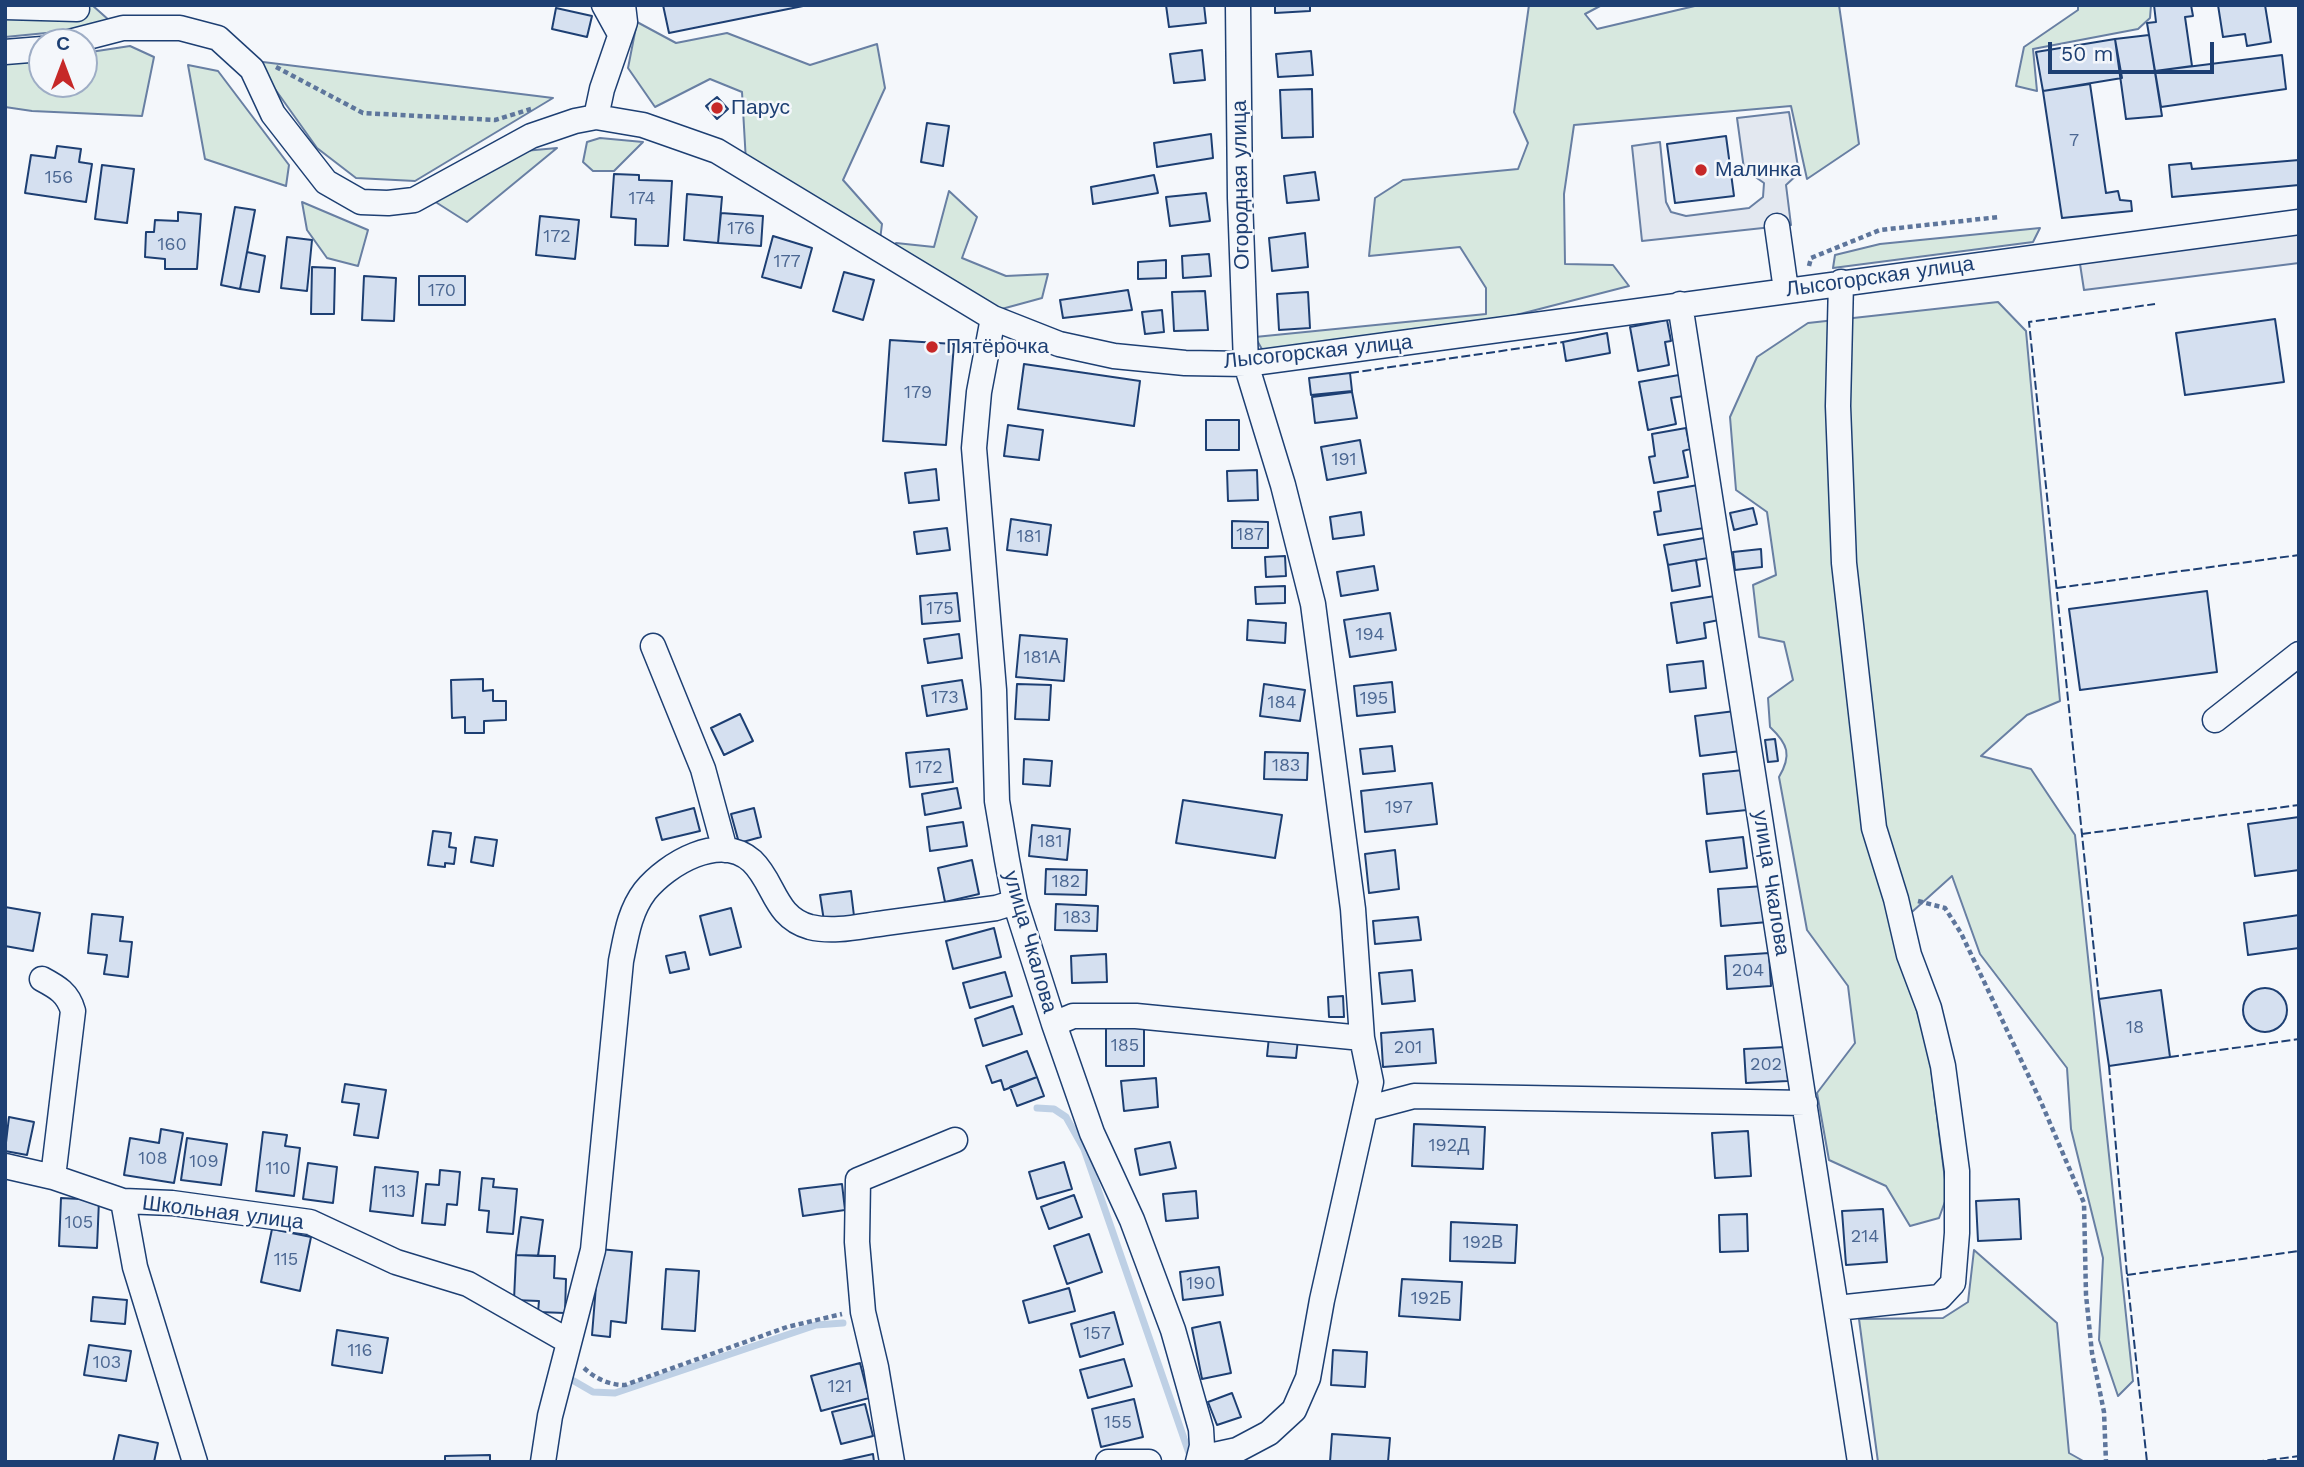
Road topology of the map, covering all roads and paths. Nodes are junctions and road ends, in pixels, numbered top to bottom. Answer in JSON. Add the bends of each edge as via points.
{"nodes":[{"id":1,"x":604,"y":5,"type":"edge"},
{"id":2,"x":1238,"y":5,"type":"edge"},
{"id":3,"x":5,"y":7,"type":"edge"},
{"id":4,"x":77,"y":9,"type":"dead end"},
{"id":5,"x":623,"y":20,"type":"edge"},
{"id":6,"x":98,"y":35,"type":"edge"},
{"id":7,"x":28,"y":50,"type":"edge"},
{"id":8,"x":5,"y":52,"type":"edge"},
{"id":9,"x":272,"y":65,"type":"dead end"},
{"id":10,"x":535,"y":108,"type":"dead end"},
{"id":11,"x":596,"y":117,"type":"junction"},
{"id":12,"x":1999,"y":217,"type":"dead end"},
{"id":13,"x":2299,"y":222,"type":"edge"},
{"id":14,"x":1777,"y":226,"type":"dead end"},
{"id":15,"x":1811,"y":258,"type":"dead end"},
{"id":16,"x":1841,"y":282,"type":"junction"},
{"id":17,"x":1786,"y":290,"type":"junction"},
{"id":18,"x":1681,"y":304,"type":"junction"},
{"id":19,"x":993,"y":318,"type":"junction"},
{"id":20,"x":1246,"y":364,"type":"junction"},
{"id":21,"x":653,"y":646,"type":"dead end"},
{"id":22,"x":2299,"y":654,"type":"edge"},
{"id":23,"x":2215,"y":720,"type":"dead end"},
{"id":24,"x":725,"y":850,"type":"junction"},
{"id":25,"x":1894,"y":895,"type":"junction"},
{"id":26,"x":1015,"y":902,"type":"junction"},
{"id":27,"x":42,"y":979,"type":"dead end"},
{"id":28,"x":1054,"y":1024,"type":"junction"},
{"id":29,"x":1362,"y":1038,"type":"junction"},
{"id":30,"x":1371,"y":1082,"type":"joint"},
{"id":31,"x":1805,"y":1103,"type":"junction"},
{"id":32,"x":1365,"y":1109,"type":"junction"},
{"id":33,"x":955,"y":1140,"type":"dead end"},
{"id":34,"x":5,"y":1166,"type":"edge"},
{"id":35,"x":53,"y":1177,"type":"junction"},
{"id":36,"x":123,"y":1201,"type":"junction"},
{"id":37,"x":1837,"y":1308,"type":"junction"},
{"id":38,"x":863,"y":1312,"type":"junction"},
{"id":39,"x":568,"y":1341,"type":"junction"},
{"id":40,"x":1199,"y":1460,"type":"edge"},
{"id":41,"x":195,"y":1462,"type":"edge"},
{"id":42,"x":543,"y":1462,"type":"edge"},
{"id":43,"x":892,"y":1462,"type":"edge"},
{"id":44,"x":1108,"y":1462,"type":"edge"},
{"id":45,"x":1149,"y":1462,"type":"edge"},
{"id":46,"x":1860,"y":1462,"type":"edge"},
{"id":47,"x":2106,"y":1462,"type":"edge"}],
"edges":[{"from":1,"to":5,"type":"street"},
{"from":2,"to":20,"type":"street","name":"Огородная улица"},
{"from":3,"to":4,"type":"street"},
{"from":5,"to":11,"type":"street"},
{"from":6,"to":11,"type":"street","name":"Лысогорская улица","via":[[124,28],[180,28],[218,38],[252,69],[273,114],[326,182],[361,202],[414,200],[531,136]]},
{"from":7,"to":8,"type":"street"},
{"from":9,"to":10,"type":"path","via":[[363,113],[495,120]]},
{"from":11,"to":19,"type":"street","name":"Лысогорская улица","via":[[643,125],[717,151]]},
{"from":12,"to":15,"type":"path","via":[[1880,230]]},
{"from":13,"to":16,"type":"street","name":"Лысогорская улица"},
{"from":14,"to":17,"type":"street"},
{"from":16,"to":17,"type":"street","name":"Лысогорская улица"},
{"from":16,"to":25,"type":"street","via":[[1838,406],[1844,563],[1874,828]]},
{"from":17,"to":18,"type":"street","name":"Лысогорская улица"},
{"from":18,"to":20,"type":"street","name":"Лысогорская улица"},
{"from":18,"to":31,"type":"street","name":"улица Чкалова"},
{"from":19,"to":20,"type":"street","name":"Лысогорская улица","via":[[1059,344],[1114,356]]},
{"from":19,"to":26,"type":"street","name":"улица Чкалова","via":[[974,449],[994,690],[997,801]]},
{"from":20,"to":29,"type":"street","name":"Огородная улица","via":[[1313,604],[1353,909]]},
{"from":21,"to":24,"type":"street","via":[[703,769]]},
{"from":22,"to":23,"type":"street"},
{"from":24,"to":26,"type":"street","via":[[740,853],[753,863],[786,915],[810,927],[840,929]]},
{"from":24,"to":39,"type":"street","via":[[695,853],[672,867],[645,891],[628,924],[593,1250]]},
{"from":25,"to":37,"type":"street","via":[[1943,1066],[1957,1171],[1953,1283],[1940,1297]]},
{"from":25,"to":47,"type":"path","via":[[1945,908],[1961,933],[2084,1203],[2086,1295],[2104,1412]]},
{"from":26,"to":28,"type":"street","name":"улица Чкалова"},
{"from":27,"to":35,"type":"street","via":[[69,998],[73,1010]]},
{"from":28,"to":29,"type":"street","via":[[1073,1016],[1136,1016]]},
{"from":28,"to":40,"type":"street","name":"улица Чкалова","via":[[1092,1133],[1132,1220],[1172,1330],[1201,1429]]},
{"from":29,"to":30,"type":"street","name":"Огородная улица"},
{"from":30,"to":32,"type":"street","name":"улица Чкалова"},
{"from":31,"to":32,"type":"street","via":[[1414,1096]]},
{"from":31,"to":37,"type":"street","name":"улица Чкалова"},
{"from":32,"to":40,"type":"street","name":"улица Чкалова","via":[[1308,1378],[1294,1410],[1269,1433],[1237,1450]]},
{"from":33,"to":38,"type":"street","via":[[858,1180]]},
{"from":34,"to":35,"type":"street"},
{"from":35,"to":36,"type":"street"},
{"from":36,"to":39,"type":"street","name":"Школьная улица","via":[[310,1222],[396,1262],[468,1284]]},
{"from":36,"to":41,"type":"street","name":"Школьная улица","via":[[135,1267]]},
{"from":37,"to":46,"type":"street","name":"улица Чкалова"},
{"from":38,"to":39,"type":"path","via":[[787,1327],[625,1385],[593,1377],[576,1361]]},
{"from":38,"to":43,"type":"street"},
{"from":39,"to":42,"type":"street"},
{"from":44,"to":45,"type":"street"}]}
